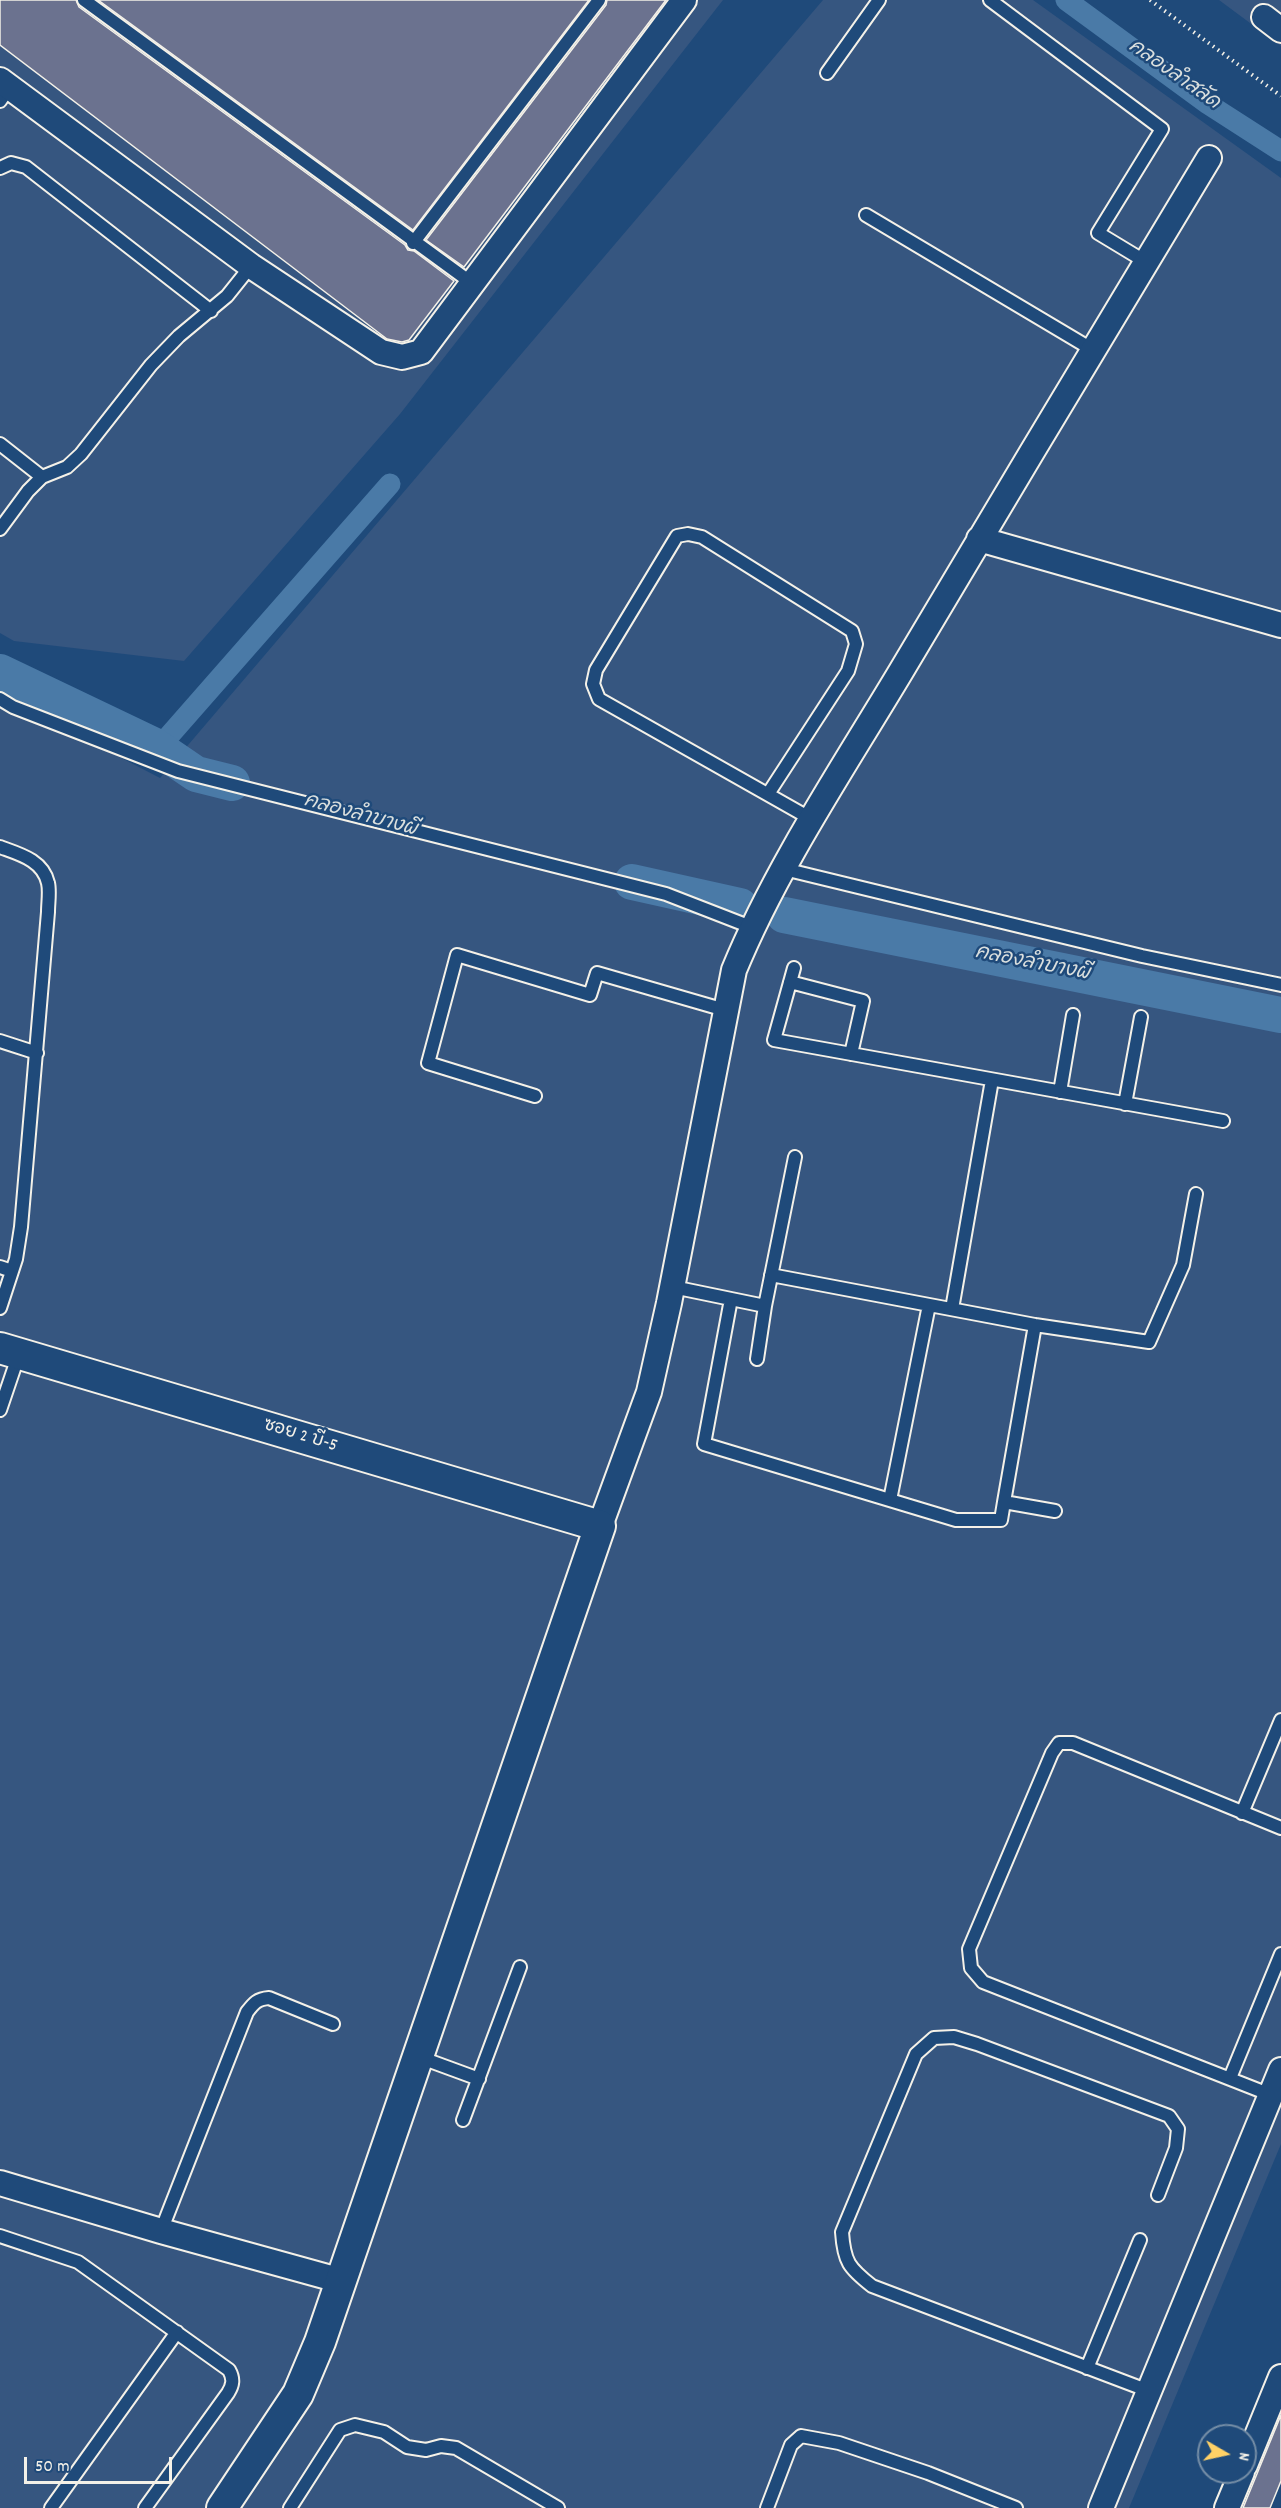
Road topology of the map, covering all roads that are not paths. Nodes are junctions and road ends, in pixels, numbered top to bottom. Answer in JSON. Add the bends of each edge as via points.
{"nodes":[{"id":1,"x":84,"y":0,"type":"edge"},
{"id":2,"x":599,"y":0,"type":"edge"},
{"id":3,"x":684,"y":0,"type":"edge"},
{"id":4,"x":879,"y":0,"type":"edge"},
{"id":5,"x":990,"y":0,"type":"edge"},
{"id":6,"x":827,"y":73,"type":"dead end"},
{"id":7,"x":3,"y":90,"type":"edge"},
{"id":8,"x":1209,"y":158,"type":"dead end"},
{"id":9,"x":0,"y":168,"type":"edge"},
{"id":10,"x":866,"y":215,"type":"dead end"},
{"id":11,"x":413,"y":243,"type":"junction"},
{"id":12,"x":1146,"y":262,"type":"junction"},
{"id":13,"x":251,"y":266,"type":"junction"},
{"id":14,"x":472,"y":284,"type":"junction"},
{"id":15,"x":212,"y":311,"type":"junction"},
{"id":16,"x":1093,"y":350,"type":"junction"},
{"id":17,"x":0,"y":444,"type":"edge"},
{"id":18,"x":42,"y":477,"type":"junction"},
{"id":19,"x":0,"y":529,"type":"edge"},
{"id":20,"x":979,"y":539,"type":"junction"},
{"id":21,"x":1281,"y":625,"type":"edge"},
{"id":22,"x":0,"y":699,"type":"edge"},
{"id":23,"x":768,"y":794,"type":"junction"},
{"id":24,"x":813,"y":820,"type":"junction"},
{"id":25,"x":0,"y":847,"type":"edge"},
{"id":26,"x":784,"y":869,"type":"junction"},
{"id":27,"x":752,"y":927,"type":"junction"},
{"id":28,"x":794,"y":968,"type":"dead end"},
{"id":29,"x":790,"y":982,"type":"junction"},
{"id":30,"x":1281,"y":986,"type":"edge"},
{"id":31,"x":725,"y":1010,"type":"junction"},
{"id":32,"x":1073,"y":1015,"type":"dead end"},
{"id":33,"x":1141,"y":1017,"type":"dead end"},
{"id":34,"x":0,"y":1041,"type":"edge"},
{"id":35,"x":37,"y":1053,"type":"junction"},
{"id":36,"x":851,"y":1054,"type":"junction"},
{"id":37,"x":992,"y":1080,"type":"junction"},
{"id":38,"x":1060,"y":1092,"type":"junction"},
{"id":39,"x":535,"y":1096,"type":"dead end"},
{"id":40,"x":1125,"y":1104,"type":"junction"},
{"id":41,"x":1223,"y":1121,"type":"dead end"},
{"id":42,"x":795,"y":1157,"type":"dead end"},
{"id":43,"x":1196,"y":1194,"type":"dead end"},
{"id":44,"x":6,"y":1269,"type":"edge"},
{"id":45,"x":771,"y":1275,"type":"junction"},
{"id":46,"x":673,"y":1287,"type":"junction"},
{"id":47,"x":731,"y":1299,"type":"junction"},
{"id":48,"x":929,"y":1305,"type":"junction"},
{"id":49,"x":765,"y":1306,"type":"junction"},
{"id":50,"x":0,"y":1308,"type":"edge"},
{"id":51,"x":952,"y":1309,"type":"junction"},
{"id":52,"x":1035,"y":1326,"type":"junction"},
{"id":53,"x":10,"y":1351,"type":"edge"},
{"id":54,"x":757,"y":1359,"type":"dead end"},
{"id":55,"x":1,"y":1403,"type":"edge"},
{"id":56,"x":890,"y":1500,"type":"junction"},
{"id":57,"x":1004,"y":1502,"type":"junction"},
{"id":58,"x":1055,"y":1511,"type":"dead end"},
{"id":59,"x":600,"y":1526,"type":"junction"},
{"id":60,"x":1281,"y":1720,"type":"edge"},
{"id":61,"x":1242,"y":1813,"type":"junction"},
{"id":62,"x":1281,"y":1828,"type":"edge"},
{"id":63,"x":1281,"y":1954,"type":"edge"},
{"id":64,"x":520,"y":1967,"type":"dead end"},
{"id":65,"x":333,"y":2024,"type":"dead end"},
{"id":66,"x":419,"y":2057,"type":"junction"},
{"id":67,"x":1281,"y":2070,"type":"edge"},
{"id":68,"x":1230,"y":2078,"type":"junction"},
{"id":69,"x":479,"y":2079,"type":"junction"},
{"id":70,"x":1270,"y":2095,"type":"junction"},
{"id":71,"x":463,"y":2120,"type":"dead end"},
{"id":72,"x":0,"y":2183,"type":"edge"},
{"id":73,"x":1158,"y":2195,"type":"dead end"},
{"id":74,"x":161,"y":2231,"type":"junction"},
{"id":75,"x":0,"y":2236,"type":"edge"},
{"id":76,"x":1140,"y":2240,"type":"dead end"},
{"id":77,"x":342,"y":2281,"type":"junction"},
{"id":78,"x":177,"y":2332,"type":"junction"},
{"id":79,"x":1087,"y":2368,"type":"junction"},
{"id":80,"x":1281,"y":2378,"type":"edge"},
{"id":81,"x":1149,"y":2391,"type":"junction"},
{"id":82,"x":1257,"y":2436,"type":"edge"},
{"id":83,"x":1237,"y":2484,"type":"edge"},
{"id":84,"x":51,"y":2508,"type":"edge"},
{"id":85,"x":145,"y":2508,"type":"edge"},
{"id":86,"x":222,"y":2508,"type":"edge"},
{"id":87,"x":290,"y":2508,"type":"edge"},
{"id":88,"x":558,"y":2508,"type":"edge"},
{"id":89,"x":766,"y":2508,"type":"edge"},
{"id":90,"x":1016,"y":2508,"type":"edge"},
{"id":91,"x":1101,"y":2508,"type":"edge"},
{"id":92,"x":1227,"y":2508,"type":"edge"}],
"edges":[{"from":1,"to":11,"type":"lane"},
{"from":2,"to":11,"type":"lane"},
{"from":3,"to":14,"type":"street"},
{"from":4,"to":6,"type":"lane"},
{"from":5,"to":12,"type":"lane","via":[[1162,129],[1098,233]]},
{"from":7,"to":13,"type":"street"},
{"from":8,"to":12,"type":"street"},
{"from":9,"to":15,"type":"lane","via":[[11,164],[26,167]]},
{"from":10,"to":16,"type":"lane"},
{"from":11,"to":14,"type":"lane"},
{"from":12,"to":16,"type":"street"},
{"from":13,"to":14,"type":"street","via":[[381,352],[402,357],[421,352]]},
{"from":13,"to":15,"type":"lane"},
{"from":15,"to":18,"type":"lane","via":[[179,336],[151,365],[81,454],[67,466]]},
{"from":16,"to":20,"type":"street"},
{"from":17,"to":18,"type":"lane"},
{"from":18,"to":19,"type":"lane"},
{"from":20,"to":21,"type":"street"},
{"from":20,"to":24,"type":"street"},
{"from":22,"to":27,"type":"lane","via":[[178,771],[666,894]]},
{"from":23,"to":23,"type":"lane","via":[[848,670],[856,644],[852,630],[702,537],[678,536],[596,670],[593,684],[599,699]]},
{"from":23,"to":24,"type":"lane"},
{"from":24,"to":26,"type":"street"},
{"from":25,"to":35,"type":"lane","via":[[39,865],[48,882]]},
{"from":26,"to":27,"type":"street"},
{"from":26,"to":30,"type":"lane","via":[[1131,954]]},
{"from":27,"to":31,"type":"street","via":[[734,970]]},
{"from":28,"to":29,"type":"lane"},
{"from":29,"to":36,"type":"lane","via":[[863,1001]]},
{"from":29,"to":36,"type":"lane","via":[[774,1040]]},
{"from":31,"to":39,"type":"lane","via":[[597,974],[591,994],[457,955],[428,1063]]},
{"from":31,"to":46,"type":"street"},
{"from":32,"to":38,"type":"lane"},
{"from":33,"to":40,"type":"lane"},
{"from":34,"to":35,"type":"lane"},
{"from":35,"to":44,"type":"lane","via":[[16,1258]]},
{"from":36,"to":37,"type":"lane"},
{"from":37,"to":38,"type":"lane"},
{"from":37,"to":51,"type":"lane"},
{"from":38,"to":40,"type":"lane"},
{"from":40,"to":41,"type":"lane"},
{"from":42,"to":45,"type":"lane"},
{"from":43,"to":52,"type":"lane","via":[[1183,1265],[1149,1342]]},
{"from":44,"to":50,"type":"lane"},
{"from":45,"to":48,"type":"lane"},
{"from":45,"to":49,"type":"lane"},
{"from":46,"to":47,"type":"lane"},
{"from":46,"to":59,"type":"street","via":[[649,1392]]},
{"from":47,"to":49,"type":"lane"},
{"from":47,"to":56,"type":"lane","via":[[704,1444]]},
{"from":48,"to":51,"type":"lane"},
{"from":48,"to":56,"type":"lane"},
{"from":49,"to":54,"type":"lane"},
{"from":51,"to":52,"type":"lane"},
{"from":52,"to":57,"type":"lane"},
{"from":53,"to":55,"type":"lane"},
{"from":53,"to":59,"type":"street","name":"ซอย 2 บี-5"},
{"from":56,"to":57,"type":"lane","via":[[956,1520],[1000,1520]]},
{"from":57,"to":58,"type":"lane"},
{"from":59,"to":66,"type":"street"},
{"from":60,"to":61,"type":"lane"},
{"from":61,"to":62,"type":"lane"},
{"from":61,"to":68,"type":"lane","via":[[1073,1743],[1059,1743],[969,1949],[971,1968],[983,1982]]},
{"from":63,"to":68,"type":"lane"},
{"from":64,"to":69,"type":"lane"},
{"from":65,"to":74,"type":"lane","via":[[268,1998],[254,2003],[247,2012]]},
{"from":66,"to":69,"type":"lane"},
{"from":66,"to":77,"type":"street"},
{"from":67,"to":70,"type":"street"},
{"from":68,"to":70,"type":"lane"},
{"from":69,"to":71,"type":"lane"},
{"from":70,"to":81,"type":"street"},
{"from":72,"to":74,"type":"street"},
{"from":73,"to":79,"type":"lane","via":[[1176,2148],[1178,2129],[1168,2116],[954,2037],[934,2038],[916,2054],[842,2232],[850,2269],[872,2286]]},
{"from":74,"to":77,"type":"street"},
{"from":75,"to":78,"type":"lane","via":[[78,2262]]},
{"from":76,"to":79,"type":"lane"},
{"from":77,"to":86,"type":"street","via":[[298,2394]]},
{"from":78,"to":84,"type":"lane"},
{"from":78,"to":85,"type":"lane","via":[[229,2370],[232,2386]]},
{"from":79,"to":81,"type":"lane"},
{"from":80,"to":82,"type":"street"},
{"from":81,"to":91,"type":"street"},
{"from":83,"to":92,"type":"street"},
{"from":87,"to":88,"type":"lane","via":[[340,2430],[355,2425],[384,2432],[407,2447],[456,2448]]},
{"from":89,"to":90,"type":"lane","via":[[791,2445],[801,2436],[884,2458]]}]}
